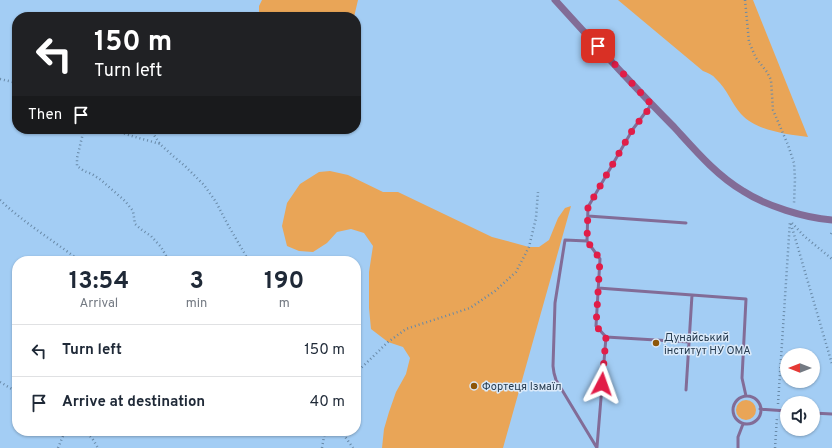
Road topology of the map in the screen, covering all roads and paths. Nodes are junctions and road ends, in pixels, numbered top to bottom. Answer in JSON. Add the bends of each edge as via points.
{"nodes":[{"id":1,"x":555,"y":0,"type":"edge"},
{"id":2,"x":745,"y":0,"type":"edge"},
{"id":3,"x":0,"y":79,"type":"edge"},
{"id":4,"x":12,"y":82,"type":"edge"},
{"id":5,"x":652,"y":105,"type":"junction"},
{"id":6,"x":83,"y":134,"type":"edge"},
{"id":7,"x":125,"y":134,"type":"edge"},
{"id":8,"x":153,"y":134,"type":"edge"},
{"id":9,"x":160,"y":144,"type":"junction"},
{"id":10,"x":538,"y":192,"type":"dead end"},
{"id":11,"x":0,"y":200,"type":"edge"},
{"id":12,"x":794,"y":204,"type":"dead end"},
{"id":13,"x":588,"y":216,"type":"junction"},
{"id":14,"x":790,"y":220,"type":"junction"},
{"id":15,"x":832,"y":220,"type":"edge"},
{"id":16,"x":686,"y":223,"type":"dead end"},
{"id":17,"x":587,"y":241,"type":"junction"},
{"id":18,"x":73,"y":256,"type":"edge"},
{"id":19,"x":166,"y":256,"type":"edge"},
{"id":20,"x":246,"y":256,"type":"edge"},
{"id":21,"x":832,"y":259,"type":"edge"},
{"id":22,"x":598,"y":288,"type":"junction"},
{"id":23,"x":692,"y":295,"type":"junction"},
{"id":24,"x":606,"y":337,"type":"junction"},
{"id":25,"x":689,"y":342,"type":"junction"},
{"id":26,"x":832,"y":364,"type":"edge"},
{"id":27,"x":361,"y":368,"type":"edge"},
{"id":28,"x":0,"y":382,"type":"edge"},
{"id":29,"x":12,"y":389,"type":"edge"},
{"id":30,"x":686,"y":390,"type":"dead end"},
{"id":31,"x":746,"y":396,"type":"junction"},
{"id":32,"x":778,"y":406,"type":"dead end"},
{"id":33,"x":760,"y":410,"type":"junction"},
{"id":34,"x":780,"y":411,"type":"edge"},
{"id":35,"x":820,"y":413,"type":"edge"},
{"id":36,"x":777,"y":414,"type":"dead end"},
{"id":37,"x":832,"y":414,"type":"edge"},
{"id":38,"x":743,"y":424,"type":"junction"},
{"id":39,"x":63,"y":436,"type":"edge"},
{"id":40,"x":90,"y":436,"type":"edge"},
{"id":41,"x":324,"y":436,"type":"edge"},
{"id":42,"x":345,"y":436,"type":"edge"},
{"id":43,"x":58,"y":448,"type":"edge"},
{"id":44,"x":98,"y":448,"type":"edge"},
{"id":45,"x":322,"y":448,"type":"edge"},
{"id":46,"x":353,"y":448,"type":"edge"},
{"id":47,"x":597,"y":448,"type":"edge"},
{"id":48,"x":738,"y":448,"type":"edge"},
{"id":49,"x":775,"y":448,"type":"edge"}],
"edges":[{"from":1,"to":5,"type":"street"},
{"from":2,"to":12,"type":"path","via":[[749,42],[771,80],[773,110],[794,163]]},
{"from":3,"to":4,"type":"path"},
{"from":5,"to":13,"type":"lane","via":[[633,129],[594,196],[588,207]]},
{"from":5,"to":15,"type":"street","via":[[721,176],[744,192],[792,212]]},
{"from":6,"to":19,"type":"path","via":[[77,166],[102,180],[125,201],[133,211],[135,224],[152,236]]},
{"from":7,"to":9,"type":"path"},
{"from":8,"to":9,"type":"path"},
{"from":9,"to":20,"type":"path","via":[[204,185]]},
{"from":10,"to":27,"type":"path","via":[[536,218],[529,247],[516,272],[495,291],[470,308],[406,329],[388,342]]},
{"from":11,"to":18,"type":"path"},
{"from":13,"to":16,"type":"lane"},
{"from":13,"to":17,"type":"lane"},
{"from":14,"to":21,"type":"path","via":[[804,236]]},
{"from":14,"to":26,"type":"path"},
{"from":14,"to":32,"type":"path"},
{"from":17,"to":22,"type":"lane","via":[[600,259]]},
{"from":17,"to":47,"type":"lane","via":[[564,240],[555,304],[553,366],[556,380]]},
{"from":22,"to":23,"type":"lane"},
{"from":22,"to":24,"type":"lane","via":[[596,326]]},
{"from":23,"to":25,"type":"lane"},
{"from":23,"to":31,"type":"lane","via":[[746,299],[742,378]]},
{"from":24,"to":25,"type":"lane"},
{"from":24,"to":47,"type":"lane"},
{"from":25,"to":30,"type":"lane"},
{"from":28,"to":29,"type":"path"},
{"from":31,"to":33,"type":"lane","via":[[758,401]]},
{"from":31,"to":38,"type":"lane","via":[[735,402],[732,411],[736,419]]},
{"from":33,"to":34,"type":"lane"},
{"from":33,"to":38,"type":"lane","via":[[755,421]]},
{"from":35,"to":37,"type":"lane"},
{"from":36,"to":49,"type":"path"},
{"from":38,"to":48,"type":"lane","via":[[738,438]]},
{"from":39,"to":43,"type":"path"},
{"from":40,"to":44,"type":"path"},
{"from":41,"to":45,"type":"path"},
{"from":42,"to":46,"type":"path"}]}
